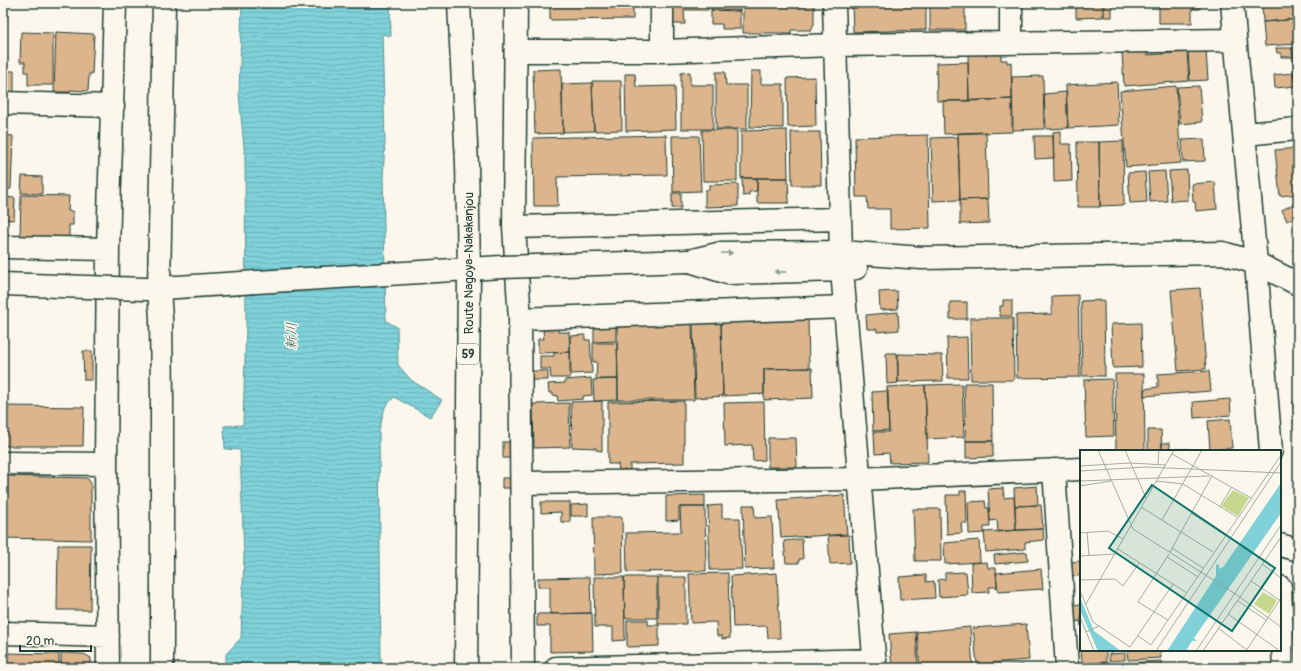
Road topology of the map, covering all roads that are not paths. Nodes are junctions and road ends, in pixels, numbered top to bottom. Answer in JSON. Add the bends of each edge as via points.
{"nodes":[{"id":1,"x":115,"y":3,"type":"edge"},
{"id":2,"x":164,"y":3,"type":"edge"},
{"id":3,"x":459,"y":3,"type":"edge"},
{"id":4,"x":516,"y":3,"type":"edge"},
{"id":5,"x":662,"y":3,"type":"edge"},
{"id":6,"x":834,"y":3,"type":"edge"},
{"id":7,"x":1012,"y":3,"type":"edge"},
{"id":8,"x":1232,"y":3,"type":"edge"},
{"id":9,"x":1235,"y":40,"type":"junction"},
{"id":10,"x":1011,"y":43,"type":"junction"},
{"id":11,"x":835,"y":45,"type":"junction"},
{"id":12,"x":516,"y":51,"type":"junction"},
{"id":13,"x":662,"y":51,"type":"junction"},
{"id":14,"x":3,"y":103,"type":"edge"},
{"id":15,"x":112,"y":106,"type":"junction"},
{"id":16,"x":1298,"y":129,"type":"edge"},
{"id":17,"x":1244,"y":134,"type":"junction"},
{"id":18,"x":839,"y":219,"type":"junction"},
{"id":19,"x":514,"y":226,"type":"junction"},
{"id":20,"x":3,"y":247,"type":"edge"},
{"id":21,"x":108,"y":249,"type":"junction"},
{"id":22,"x":842,"y":261,"type":"junction"},
{"id":23,"x":1256,"y":263,"type":"junction"},
{"id":24,"x":458,"y":270,"type":"junction"},
{"id":25,"x":3,"y":284,"type":"edge"},
{"id":26,"x":1298,"y":284,"type":"edge"},
{"id":27,"x":157,"y":288,"type":"junction"},
{"id":28,"x":845,"y":307,"type":"junction"},
{"id":29,"x":520,"y":319,"type":"junction"},
{"id":30,"x":1271,"y":450,"type":"edge"},
{"id":31,"x":3,"y":462,"type":"edge"},
{"id":32,"x":106,"y":464,"type":"junction"},
{"id":33,"x":1080,"y":469,"type":"edge"},
{"id":34,"x":1054,"y":470,"type":"junction"},
{"id":35,"x":859,"y":479,"type":"junction"},
{"id":36,"x":522,"y":483,"type":"junction"},
{"id":37,"x":1281,"y":545,"type":"edge"},
{"id":38,"x":1298,"y":550,"type":"edge"},
{"id":39,"x":1281,"y":607,"type":"edge"},
{"id":40,"x":3,"y":633,"type":"edge"},
{"id":41,"x":108,"y":636,"type":"junction"},
{"id":42,"x":875,"y":664,"type":"edge"},
{"id":43,"x":108,"y":668,"type":"edge"},
{"id":44,"x":162,"y":668,"type":"edge"},
{"id":45,"x":466,"y":668,"type":"edge"},
{"id":46,"x":522,"y":668,"type":"edge"},
{"id":47,"x":556,"y":668,"type":"edge"},
{"id":48,"x":1067,"y":668,"type":"edge"},
{"id":49,"x":1284,"y":668,"type":"edge"}],
"edges":[{"from":1,"to":15,"type":"street"},
{"from":2,"to":27,"type":"street"},
{"from":3,"to":24,"type":"street","name":"Route Nagoya-Nakakanjou","number":"59","via":[[467,164]]},
{"from":4,"to":12,"type":"street"},
{"from":5,"to":13,"type":"street"},
{"from":6,"to":11,"type":"street"},
{"from":7,"to":10,"type":"street"},
{"from":8,"to":9,"type":"street"},
{"from":9,"to":10,"type":"street"},
{"from":9,"to":17,"type":"street"},
{"from":10,"to":11,"type":"street"},
{"from":11,"to":13,"type":"street"},
{"from":11,"to":18,"type":"street"},
{"from":12,"to":13,"type":"street"},
{"from":12,"to":19,"type":"street"},
{"from":14,"to":15,"type":"street"},
{"from":15,"to":21,"type":"street"},
{"from":16,"to":17,"type":"street"},
{"from":17,"to":23,"type":"street"},
{"from":18,"to":19,"type":"street"},
{"from":18,"to":22,"type":"street"},
{"from":19,"to":29,"type":"street"},
{"from":20,"to":21,"type":"street"},
{"from":21,"to":32,"type":"street"},
{"from":22,"to":23,"type":"street","via":[[1223,253]]},
{"from":22,"to":24,"type":"street","bridge":true,"via":[[818,262],[722,253],[689,261]]},
{"from":22,"to":28,"type":"street"},
{"from":23,"to":26,"type":"street"},
{"from":23,"to":30,"type":"street"},
{"from":24,"to":27,"type":"street"},
{"from":24,"to":45,"type":"street","name":"Route Nagoya-Nakakanjou","number":"59"},
{"from":25,"to":27,"type":"street","bridge":true},
{"from":27,"to":44,"type":"street","via":[[161,318]]},
{"from":28,"to":29,"type":"street"},
{"from":28,"to":35,"type":"street"},
{"from":29,"to":36,"type":"street"},
{"from":31,"to":32,"type":"street"},
{"from":32,"to":41,"type":"street"},
{"from":33,"to":34,"type":"street"},
{"from":34,"to":35,"type":"street"},
{"from":34,"to":48,"type":"street"},
{"from":35,"to":36,"type":"street"},
{"from":35,"to":42,"type":"street"},
{"from":36,"to":46,"type":"street"},
{"from":37,"to":38,"type":"street"},
{"from":39,"to":49,"type":"street"},
{"from":40,"to":41,"type":"street"},
{"from":41,"to":43,"type":"street"},
{"from":42,"to":47,"type":"street"}]}
